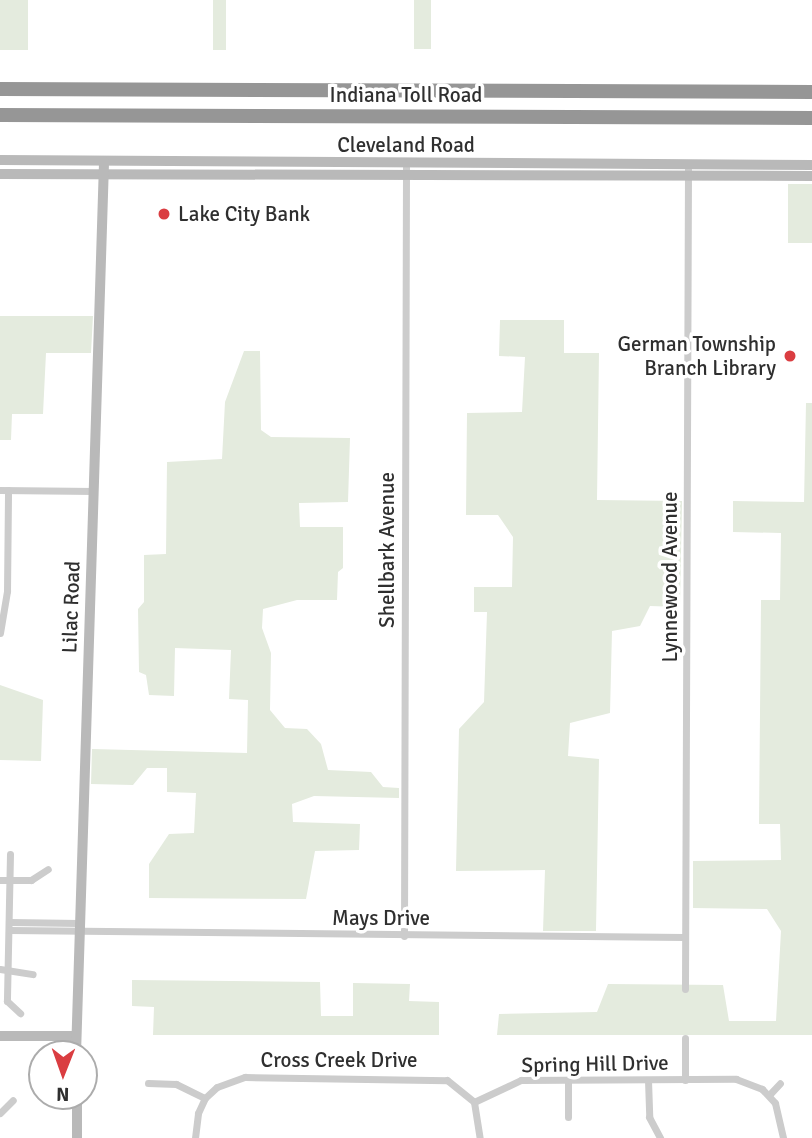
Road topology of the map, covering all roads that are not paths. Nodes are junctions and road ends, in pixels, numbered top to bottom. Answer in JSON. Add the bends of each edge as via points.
{"nodes":[{"id":1,"x":0,"y":89,"type":"edge"},
{"id":2,"x":812,"y":92,"type":"edge"},
{"id":3,"x":0,"y":115,"type":"edge"},
{"id":4,"x":812,"y":118,"type":"edge"},
{"id":5,"x":0,"y":160,"type":"edge"},
{"id":6,"x":104,"y":161,"type":"junction"},
{"id":7,"x":812,"y":164,"type":"edge"},
{"id":8,"x":406,"y":170,"type":"junction"},
{"id":9,"x":688,"y":171,"type":"junction"},
{"id":10,"x":0,"y":174,"type":"edge"},
{"id":11,"x":104,"y":174,"type":"junction"},
{"id":12,"x":812,"y":176,"type":"edge"},
{"id":13,"x":4,"y":490,"type":"edge"},
{"id":14,"x":94,"y":491,"type":"junction"},
{"id":15,"x":4,"y":578,"type":"edge"},
{"id":16,"x":0,"y":632,"type":"edge"},
{"id":17,"x":9,"y":854,"type":"dead end"},
{"id":18,"x":48,"y":869,"type":"dead end"},
{"id":19,"x":4,"y":880,"type":"edge"},
{"id":20,"x":9,"y":926,"type":"junction"},
{"id":21,"x":78,"y":928,"type":"junction"},
{"id":22,"x":404,"y":936,"type":"junction"},
{"id":23,"x":684,"y":937,"type":"junction"},
{"id":24,"x":4,"y":969,"type":"edge"},
{"id":25,"x":33,"y":974,"type":"dead end"},
{"id":26,"x":685,"y":989,"type":"dead end"},
{"id":27,"x":20,"y":1013,"type":"dead end"},
{"id":28,"x":0,"y":1036,"type":"edge"},
{"id":29,"x":76,"y":1036,"type":"junction"},
{"id":30,"x":685,"y":1038,"type":"dead end"},
{"id":31,"x":76,"y":1040,"type":"edge"},
{"id":32,"x":568,"y":1080,"type":"junction"},
{"id":33,"x":648,"y":1080,"type":"junction"},
{"id":34,"x":685,"y":1080,"type":"junction"},
{"id":35,"x":148,"y":1083,"type":"dead end"},
{"id":36,"x":780,"y":1083,"type":"dead end"},
{"id":37,"x":769,"y":1095,"type":"junction"},
{"id":38,"x":205,"y":1098,"type":"junction"},
{"id":39,"x":13,"y":1100,"type":"dead end"},
{"id":40,"x":474,"y":1102,"type":"junction"},
{"id":41,"x":77,"y":1110,"type":"edge"},
{"id":42,"x":0,"y":1113,"type":"edge"},
{"id":43,"x":568,"y":1117,"type":"dead end"},
{"id":44,"x":77,"y":1138,"type":"edge"},
{"id":45,"x":195,"y":1138,"type":"edge"},
{"id":46,"x":480,"y":1138,"type":"edge"},
{"id":47,"x":660,"y":1138,"type":"edge"},
{"id":48,"x":783,"y":1138,"type":"edge"}],
"edges":[{"from":1,"to":2,"type":"highway","name":"Indiana Toll Road"},
{"from":3,"to":4,"type":"highway","name":"Indiana Toll Road"},
{"from":5,"to":6,"type":"main road","name":"Cleveland Road"},
{"from":6,"to":8,"type":"main road","name":"Cleveland Road"},
{"from":6,"to":11,"type":"main road","name":"Lilac Road"},
{"from":7,"to":9,"type":"main road","name":"Cleveland Road"},
{"from":8,"to":9,"type":"main road","name":"Cleveland Road"},
{"from":8,"to":11,"type":"main road","name":"Cleveland Road"},
{"from":8,"to":22,"type":"street","name":"Shellbark Avenue"},
{"from":9,"to":12,"type":"main road","name":"Cleveland Road"},
{"from":9,"to":23,"type":"street","name":"Lynnewood Avenue"},
{"from":10,"to":11,"type":"main road","name":"Cleveland Road"},
{"from":11,"to":14,"type":"main road","name":"Lilac Road"},
{"from":13,"to":14,"type":"street"},
{"from":13,"to":15,"type":"street"},
{"from":14,"to":21,"type":"main road","name":"Lilac Road"},
{"from":15,"to":16,"type":"street"},
{"from":17,"to":19,"type":"street"},
{"from":18,"to":19,"type":"street","via":[[31,880]]},
{"from":19,"to":20,"type":"street"},
{"from":20,"to":21,"type":"street","name":"Mays Drive"},
{"from":20,"to":24,"type":"street"},
{"from":21,"to":22,"type":"street","name":"Mays Drive"},
{"from":21,"to":29,"type":"main road","name":"Lilac Road"},
{"from":22,"to":23,"type":"street","name":"Mays Drive"},
{"from":23,"to":26,"type":"street","name":"Lynnewood Avenue"},
{"from":24,"to":25,"type":"street"},
{"from":24,"to":27,"type":"street","via":[[7,1002]]},
{"from":28,"to":29,"type":"main road"},
{"from":29,"to":31,"type":"main road","name":"Lilac Road"},
{"from":30,"to":34,"type":"street"},
{"from":32,"to":33,"type":"street","name":"Spring Hill Drive"},
{"from":32,"to":40,"type":"street","name":"Spring Hill Drive","via":[[513,1082]]},
{"from":32,"to":43,"type":"street"},
{"from":33,"to":34,"type":"street","name":"Spring Hill Drive"},
{"from":33,"to":47,"type":"street","via":[[649,1118]]},
{"from":34,"to":37,"type":"street","name":"Spring Hill Drive","via":[[745,1081]]},
{"from":35,"to":38,"type":"street","via":[[187,1087]]},
{"from":36,"to":37,"type":"street"},
{"from":37,"to":48,"type":"street","via":[[779,1111]]},
{"from":38,"to":40,"type":"street","name":"Cross Creek Drive","via":[[217,1087],[245,1077],[432,1077],[455,1083]]},
{"from":38,"to":45,"type":"street"},
{"from":39,"to":42,"type":"street"},
{"from":40,"to":46,"type":"street"},
{"from":41,"to":44,"type":"main road"}]}
